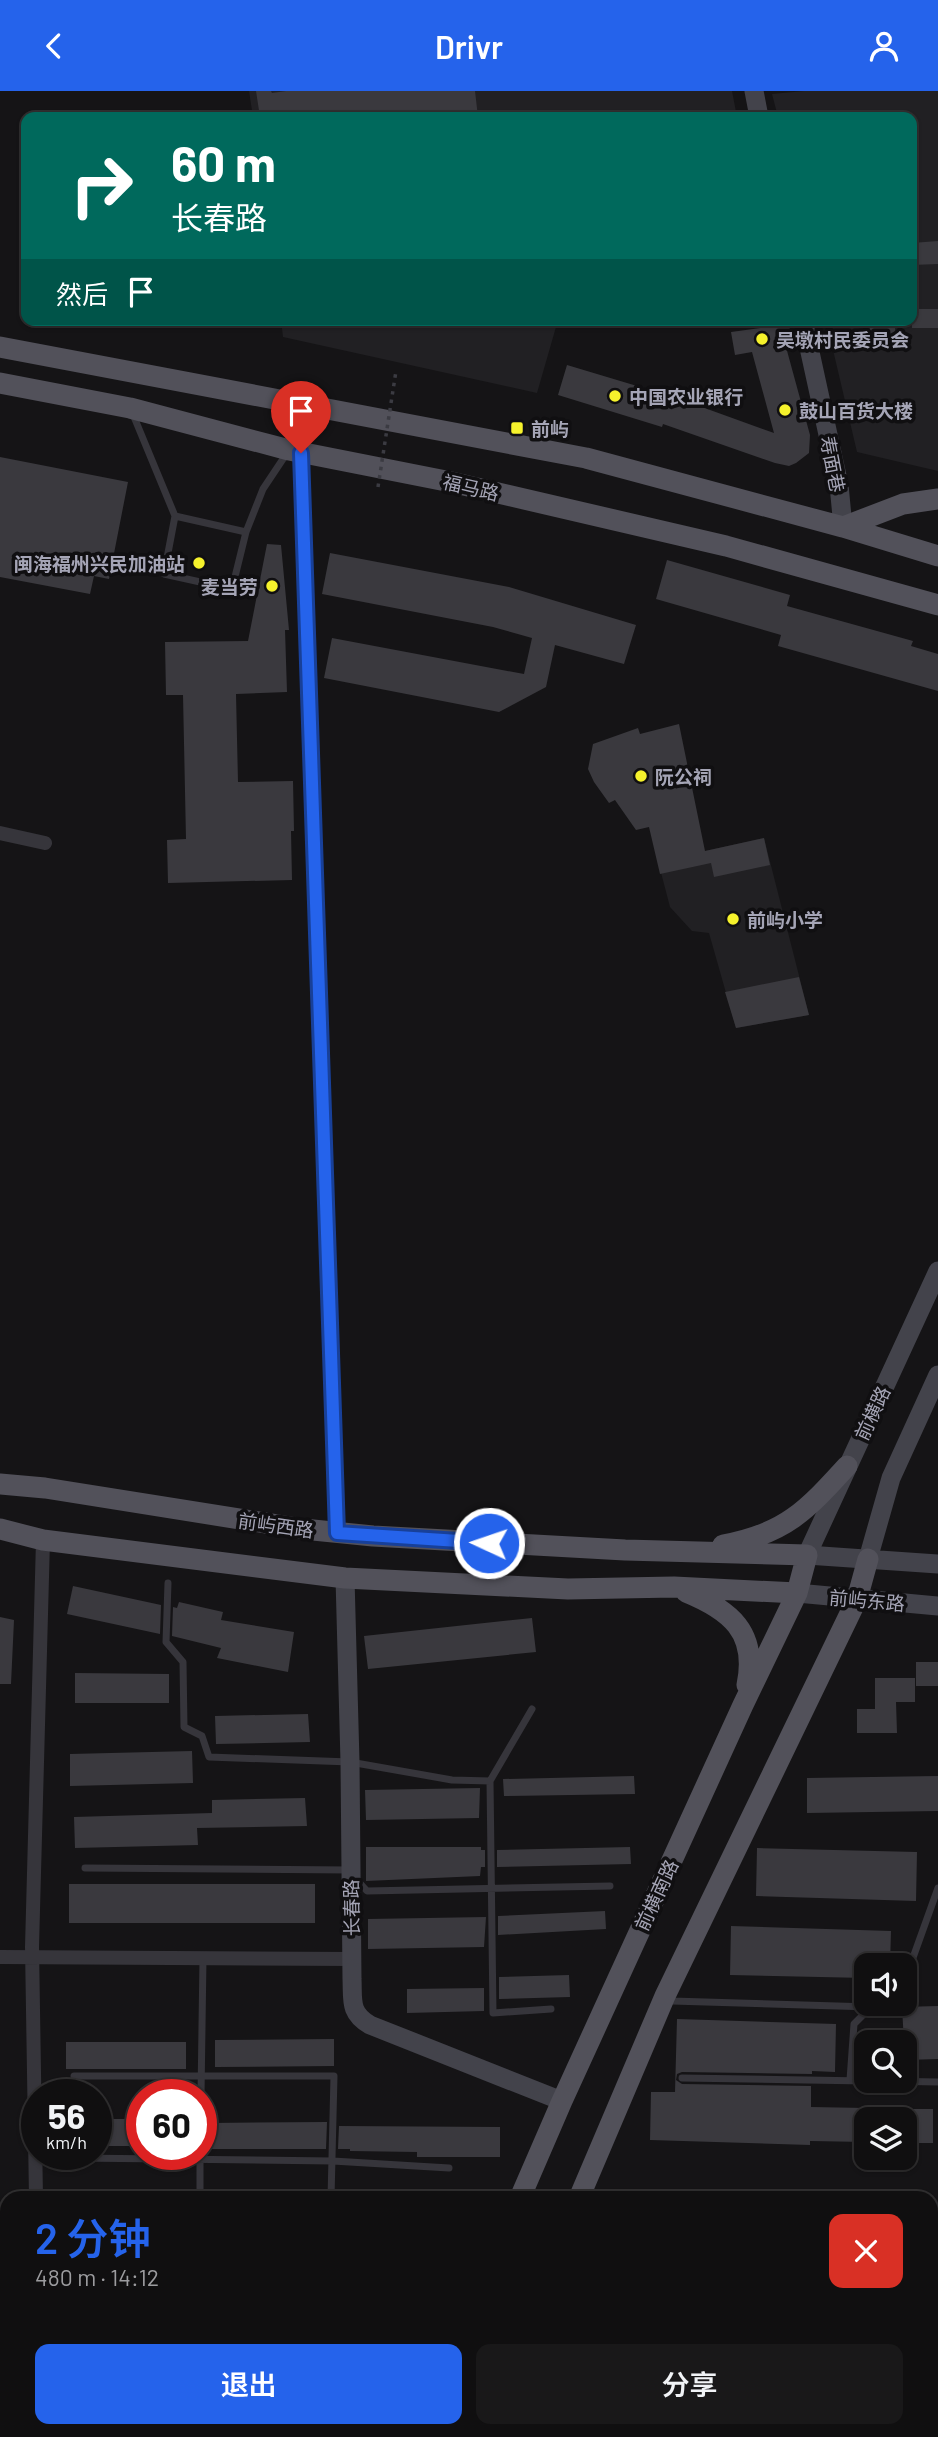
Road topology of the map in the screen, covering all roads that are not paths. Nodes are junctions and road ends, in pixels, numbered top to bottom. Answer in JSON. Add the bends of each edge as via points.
{"nodes":[{"id":1,"x":754,"y":91,"type":"edge"},
{"id":2,"x":758,"y":112,"type":"edge"},
{"id":3,"x":804,"y":326,"type":"edge"},
{"id":4,"x":0,"y":347,"type":"edge"},
{"id":5,"x":0,"y":383,"type":"edge"},
{"id":6,"x":130,"y":408,"type":"junction"},
{"id":7,"x":295,"y":451,"type":"junction"},
{"id":8,"x":938,"y":499,"type":"edge"},
{"id":9,"x":175,"y":516,"type":"junction"},
{"id":10,"x":844,"y":527,"type":"junction"},
{"id":11,"x":246,"y":532,"type":"junction"},
{"id":12,"x":938,"y":556,"type":"edge"},
{"id":13,"x":938,"y":605,"type":"edge"},
{"id":14,"x":0,"y":833,"type":"edge"},
{"id":15,"x":45,"y":843,"type":"dead end"},
{"id":16,"x":938,"y":1271,"type":"edge"},
{"id":17,"x":938,"y":1375,"type":"edge"},
{"id":18,"x":847,"y":1466,"type":"junction"},
{"id":19,"x":0,"y":1484,"type":"edge"},
{"id":20,"x":0,"y":1529,"type":"edge"},
{"id":21,"x":337,"y":1533,"type":"junction"},
{"id":22,"x":43,"y":1540,"type":"junction"},
{"id":23,"x":625,"y":1550,"type":"junction"},
{"id":24,"x":807,"y":1555,"type":"junction"},
{"id":25,"x":869,"y":1559,"type":"junction"},
{"id":26,"x":938,"y":1564,"type":"edge"},
{"id":27,"x":345,"y":1578,"type":"junction"},
{"id":28,"x":168,"y":1583,"type":"dead end"},
{"id":29,"x":674,"y":1587,"type":"junction"},
{"id":30,"x":797,"y":1593,"type":"junction"},
{"id":31,"x":857,"y":1599,"type":"junction"},
{"id":32,"x":938,"y":1606,"type":"edge"},
{"id":33,"x":743,"y":1705,"type":"junction"},
{"id":34,"x":532,"y":1709,"type":"dead end"},
{"id":35,"x":350,"y":1762,"type":"junction"},
{"id":36,"x":490,"y":1781,"type":"junction"},
{"id":37,"x":85,"y":1868,"type":"dead end"},
{"id":38,"x":350,"y":1870,"type":"junction"},
{"id":39,"x":611,"y":1886,"type":"dead end"},
{"id":40,"x":938,"y":1888,"type":"edge"},
{"id":41,"x":493,"y":1889,"type":"junction"},
{"id":42,"x":915,"y":1953,"type":"edge"},
{"id":43,"x":0,"y":1957,"type":"edge"},
{"id":44,"x":33,"y":1957,"type":"junction"},
{"id":45,"x":203,"y":1958,"type":"junction"},
{"id":46,"x":352,"y":1959,"type":"junction"},
{"id":47,"x":666,"y":1996,"type":"junction"},
{"id":48,"x":854,"y":2005,"type":"edge"},
{"id":49,"x":551,"y":2009,"type":"dead end"},
{"id":50,"x":862,"y":2016,"type":"edge"},
{"id":51,"x":74,"y":2076,"type":"dead end"},
{"id":52,"x":201,"y":2076,"type":"junction"},
{"id":53,"x":682,"y":2078,"type":"dead end"},
{"id":54,"x":850,"y":2080,"type":"junction"},
{"id":55,"x":854,"y":2080,"type":"edge"},
{"id":56,"x":917,"y":2081,"type":"edge"},
{"id":57,"x":938,"y":2081,"type":"edge"},
{"id":58,"x":562,"y":2101,"type":"junction"},
{"id":59,"x":217,"y":2158,"type":"edge"},
{"id":60,"x":333,"y":2161,"type":"junction"},
{"id":61,"x":449,"y":2168,"type":"dead end"},
{"id":62,"x":200,"y":2170,"type":"edge"},
{"id":63,"x":36,"y":2191,"type":"edge"},
{"id":64,"x":200,"y":2191,"type":"edge"},
{"id":65,"x":331,"y":2191,"type":"edge"},
{"id":66,"x":523,"y":2191,"type":"edge"},
{"id":67,"x":582,"y":2191,"type":"edge"}],
"edges":[{"from":1,"to":2,"type":"street"},
{"from":3,"to":10,"type":"street","name":"寿面巷"},
{"from":4,"to":10,"type":"main road","via":[[586,458]]},
{"from":5,"to":6,"type":"main road","name":"福马路"},
{"from":6,"to":7,"type":"main road","name":"福马路"},
{"from":6,"to":9,"type":"lane"},
{"from":7,"to":11,"type":"lane","via":[[263,489]]},
{"from":7,"to":13,"type":"main road","name":"福马路","via":[[699,540]]},
{"from":7,"to":21,"type":"street"},
{"from":8,"to":10,"type":"main road","via":[[903,505]]},
{"from":9,"to":11,"type":"lane"},
{"from":9,"to":11,"type":"lane","via":[[164,574],[232,589]]},
{"from":10,"to":12,"type":"main road"},
{"from":14,"to":15,"type":"street"},
{"from":16,"to":18,"type":"street","name":"前横路"},
{"from":17,"to":25,"type":"street","via":[[891,1478]]},
{"from":18,"to":23,"type":"main road","via":[[797,1517],[744,1541]]},
{"from":18,"to":24,"type":"street","name":"前横路"},
{"from":19,"to":21,"type":"main road","name":"前屿西路"},
{"from":20,"to":22,"type":"main road"},
{"from":21,"to":23,"type":"main road","name":"前屿西路"},
{"from":22,"to":27,"type":"main road"},
{"from":22,"to":44,"type":"street"},
{"from":23,"to":24,"type":"main road","name":"前屿西路"},
{"from":24,"to":25,"type":"street","name":"前屿东路"},
{"from":24,"to":30,"type":"main road","name":"前横南路"},
{"from":25,"to":26,"type":"street","name":"前屿东路"},
{"from":25,"to":31,"type":"main road"},
{"from":27,"to":29,"type":"main road","via":[[568,1589]]},
{"from":27,"to":35,"type":"street","name":"长春路"},
{"from":28,"to":35,"type":"lane","via":[[166,1642],[183,1662],[184,1727],[202,1736],[209,1757]]},
{"from":29,"to":30,"type":"main road"},
{"from":29,"to":33,"type":"main road","via":[[721,1610],[745,1636],[750,1655]]},
{"from":30,"to":31,"type":"street","name":"前屿东路"},
{"from":30,"to":33,"type":"main road","name":"前横南路"},
{"from":31,"to":32,"type":"street","name":"前屿东路"},
{"from":31,"to":47,"type":"main road"},
{"from":33,"to":58,"type":"main road","name":"前横南路"},
{"from":34,"to":36,"type":"lane"},
{"from":35,"to":36,"type":"lane","via":[[452,1780]]},
{"from":35,"to":38,"type":"street","name":"长春路"},
{"from":36,"to":41,"type":"lane"},
{"from":37,"to":38,"type":"lane"},
{"from":38,"to":41,"type":"lane","via":[[367,1891]]},
{"from":38,"to":46,"type":"street","name":"长春路"},
{"from":39,"to":41,"type":"lane"},
{"from":40,"to":42,"type":"lane"},
{"from":41,"to":49,"type":"lane","via":[[493,2013]]},
{"from":43,"to":44,"type":"street"},
{"from":44,"to":45,"type":"street"},
{"from":44,"to":63,"type":"street"},
{"from":45,"to":46,"type":"street"},
{"from":45,"to":52,"type":"lane"},
{"from":46,"to":58,"type":"street","name":"长春路","via":[[354,2008],[362,2020]]},
{"from":47,"to":48,"type":"lane","via":[[672,2001]]},
{"from":47,"to":67,"type":"main road"},
{"from":50,"to":54,"type":"lane","via":[[854,2024]]},
{"from":51,"to":52,"type":"lane"},
{"from":52,"to":60,"type":"lane","via":[[334,2076]]},
{"from":53,"to":54,"type":"lane"},
{"from":54,"to":55,"type":"lane"},
{"from":56,"to":57,"type":"lane"},
{"from":58,"to":66,"type":"main road","name":"前横南路"},
{"from":59,"to":60,"type":"lane"},
{"from":60,"to":61,"type":"lane"},
{"from":60,"to":65,"type":"lane"},
{"from":62,"to":64,"type":"lane"}]}
